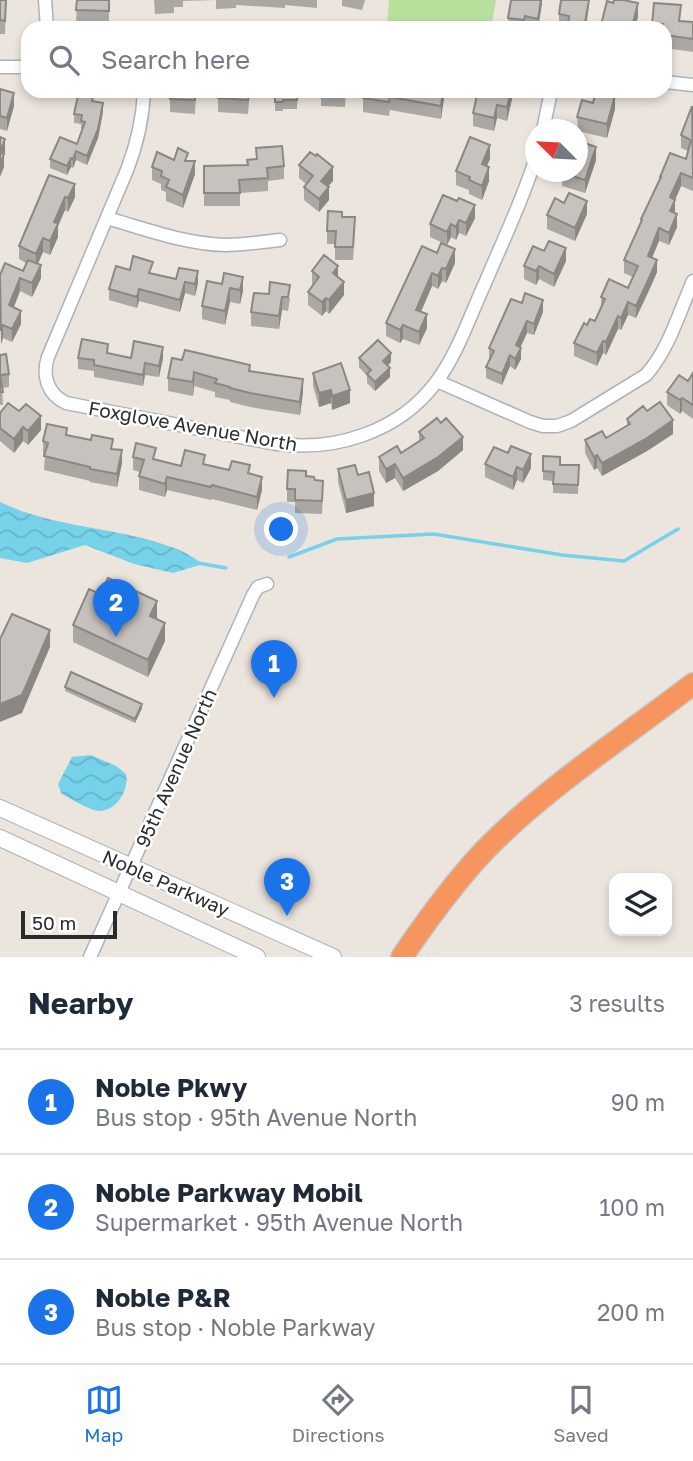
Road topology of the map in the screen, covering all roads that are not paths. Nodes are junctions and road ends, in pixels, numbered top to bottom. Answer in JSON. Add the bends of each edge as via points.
{"nodes":[{"id":1,"x":45,"y":0,"type":"edge"},
{"id":2,"x":46,"y":21,"type":"edge"},
{"id":3,"x":0,"y":67,"type":"edge"},
{"id":4,"x":21,"y":67,"type":"edge"},
{"id":5,"x":672,"y":83,"type":"edge"},
{"id":6,"x":693,"y":85,"type":"edge"},
{"id":7,"x":144,"y":98,"type":"edge"},
{"id":8,"x":550,"y":98,"type":"edge"},
{"id":9,"x":545,"y":119,"type":"edge"},
{"id":10,"x":527,"y":182,"type":"edge"},
{"id":11,"x":107,"y":218,"type":"junction"},
{"id":12,"x":280,"y":240,"type":"dead end"},
{"id":13,"x":693,"y":281,"type":"edge"},
{"id":14,"x":437,"y":382,"type":"junction"},
{"id":15,"x":267,"y":584,"type":"dead end"},
{"id":16,"x":693,"y":684,"type":"edge"},
{"id":17,"x":0,"y":808,"type":"edge"},
{"id":18,"x":0,"y":838,"type":"edge"},
{"id":19,"x":131,"y":867,"type":"junction"},
{"id":20,"x":119,"y":892,"type":"junction"},
{"id":21,"x":90,"y":957,"type":"edge"},
{"id":22,"x":257,"y":957,"type":"edge"},
{"id":23,"x":333,"y":957,"type":"edge"},
{"id":24,"x":402,"y":957,"type":"edge"}],
"edges":[{"from":1,"to":2,"type":"street"},
{"from":3,"to":4,"type":"street"},
{"from":5,"to":6,"type":"street"},
{"from":7,"to":11,"type":"street","name":"Foxglove Avenue North","via":[[138,140]]},
{"from":8,"to":9,"type":"street"},
{"from":10,"to":14,"type":"street","name":"Foxglove Avenue North","via":[[457,347]]},
{"from":11,"to":12,"type":"street","via":[[211,244]]},
{"from":11,"to":14,"type":"street","name":"Foxglove Avenue North","via":[[45,365],[48,386],[66,403],[303,446],[349,440],[378,430],[412,407]]},
{"from":13,"to":14,"type":"street","via":[[663,351],[646,376],[571,421],[543,426]]},
{"from":15,"to":19,"type":"street","name":"95th Avenue North","via":[[253,595]]},
{"from":16,"to":24,"type":"highway","via":[[514,822],[457,882]]},
{"from":17,"to":19,"type":"main road","name":"Noble Parkway"},
{"from":18,"to":20,"type":"main road","name":"Noble Parkway"},
{"from":19,"to":20,"type":"street","name":"95th Avenue North"},
{"from":19,"to":23,"type":"main road","name":"Noble Parkway"},
{"from":20,"to":21,"type":"street","name":"95th Avenue North"},
{"from":20,"to":22,"type":"main road","name":"Noble Parkway"}]}
